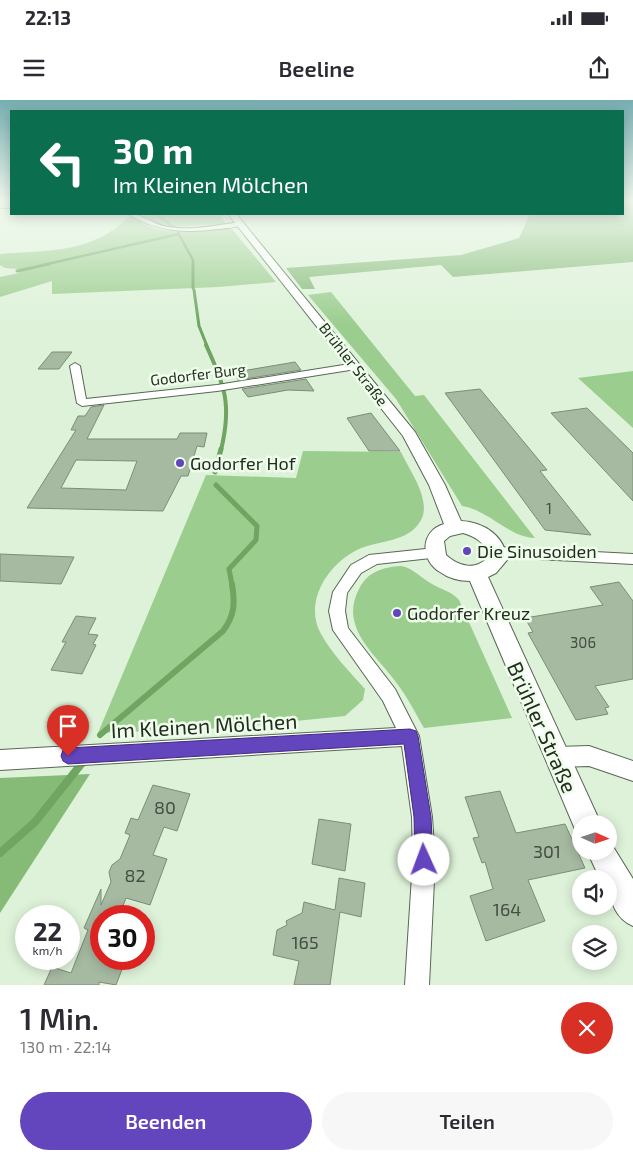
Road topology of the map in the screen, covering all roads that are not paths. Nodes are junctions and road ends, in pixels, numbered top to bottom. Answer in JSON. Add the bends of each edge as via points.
{"nodes":[{"id":1,"x":257,"y":243,"type":"edge"},
{"id":2,"x":75,"y":366,"type":"dead end"},
{"id":3,"x":356,"y":366,"type":"junction"},
{"id":4,"x":455,"y":528,"type":"junction"},
{"id":5,"x":497,"y":552,"type":"junction"},
{"id":6,"x":434,"y":553,"type":"junction"},
{"id":7,"x":633,"y":559,"type":"edge"},
{"id":8,"x":477,"y":574,"type":"junction"},
{"id":9,"x":410,"y":736,"type":"junction"},
{"id":10,"x":557,"y":757,"type":"junction"},
{"id":11,"x":0,"y":760,"type":"edge"},
{"id":12,"x":633,"y":771,"type":"edge"},
{"id":13,"x":583,"y":815,"type":"edge"},
{"id":14,"x":606,"y":860,"type":"edge"},
{"id":15,"x":633,"y":910,"type":"edge"},
{"id":16,"x":417,"y":985,"type":"edge"}],
"edges":[{"from":1,"to":3,"type":"main road","name":"Brühler Straße"},
{"from":2,"to":3,"type":"street","name":"Godorfer Burg","via":[[82,403],[222,387]]},
{"from":3,"to":4,"type":"main road","name":"Brühler Straße","via":[[410,436],[437,485]]},
{"from":4,"to":5,"type":"main road","via":[[482,533],[495,545]]},
{"from":4,"to":6,"type":"main road","via":[[439,534],[433,546]]},
{"from":5,"to":7,"type":"street"},
{"from":5,"to":8,"type":"main road","via":[[493,567]]},
{"from":6,"to":8,"type":"main road","via":[[454,571]]},
{"from":6,"to":9,"type":"street","via":[[374,559],[356,569],[340,592],[337,611],[341,630],[390,695]]},
{"from":8,"to":10,"type":"main road","name":"Brühler Straße"},
{"from":9,"to":11,"type":"street","name":"Im Kleinen Mölchen"},
{"from":9,"to":16,"type":"street","via":[[422,817],[424,860]]},
{"from":10,"to":12,"type":"street","via":[[590,756]]},
{"from":10,"to":13,"type":"main road","name":"Brühler Straße"},
{"from":14,"to":15,"type":"main road"}]}
